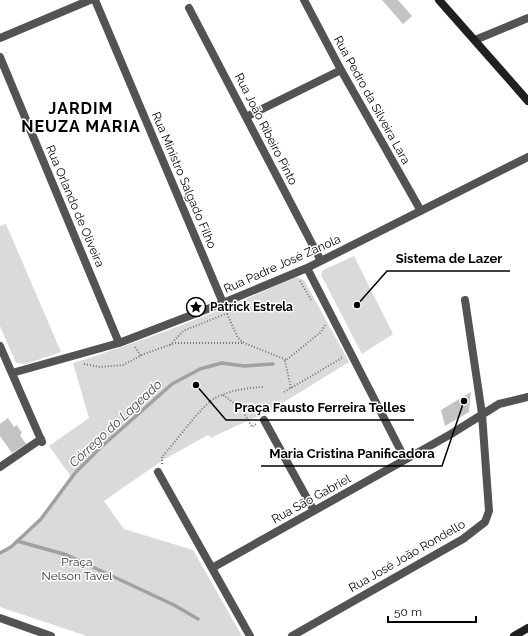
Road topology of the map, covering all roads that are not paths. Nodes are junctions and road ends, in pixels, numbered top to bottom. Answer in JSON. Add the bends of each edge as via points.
{"nodes":[{"id":1,"x":90,"y":0,"type":"edge"},
{"id":2,"x":94,"y":0,"type":"edge"},
{"id":3,"x":304,"y":0,"type":"edge"},
{"id":4,"x":439,"y":0,"type":"edge"},
{"id":5,"x":189,"y":8,"type":"dead end"},
{"id":6,"x":528,"y":18,"type":"edge"},
{"id":7,"x":0,"y":38,"type":"edge"},
{"id":8,"x":474,"y":40,"type":"junction"},
{"id":9,"x":0,"y":57,"type":"edge"},
{"id":10,"x":341,"y":70,"type":"junction"},
{"id":11,"x":528,"y":101,"type":"edge"},
{"id":12,"x":246,"y":117,"type":"junction"},
{"id":13,"x":528,"y":157,"type":"edge"},
{"id":14,"x":421,"y":211,"type":"junction"},
{"id":15,"x":321,"y":262,"type":"junction"},
{"id":16,"x":307,"y":268,"type":"junction"},
{"id":17,"x":465,"y":300,"type":"dead end"},
{"id":18,"x":223,"y":303,"type":"junction"},
{"id":19,"x":119,"y":342,"type":"junction"},
{"id":20,"x":0,"y":346,"type":"edge"},
{"id":21,"x":12,"y":373,"type":"junction"},
{"id":22,"x":528,"y":397,"type":"edge"},
{"id":23,"x":482,"y":414,"type":"junction"},
{"id":24,"x":264,"y":420,"type":"dead end"},
{"id":25,"x":405,"y":459,"type":"junction"},
{"id":26,"x":0,"y":468,"type":"edge"},
{"id":27,"x":158,"y":472,"type":"road end"},
{"id":28,"x":314,"y":511,"type":"junction"},
{"id":29,"x":212,"y":568,"type":"junction"},
{"id":30,"x":0,"y":618,"type":"edge"},
{"id":31,"x":528,"y":628,"type":"edge"},
{"id":32,"x":51,"y":636,"type":"edge"},
{"id":33,"x":250,"y":636,"type":"edge"},
{"id":34,"x":292,"y":636,"type":"edge"},
{"id":35,"x":514,"y":636,"type":"edge"}],
"edges":[{"from":1,"to":7,"type":"street"},
{"from":2,"to":18,"type":"street","name":"Rua Ministro Salgado Filho"},
{"from":3,"to":10,"type":"street","name":"Rua Pedro da Silveira Lara"},
{"from":4,"to":8,"type":"main road"},
{"from":5,"to":12,"type":"street","name":"Rua João Ribeiro Pinto"},
{"from":6,"to":8,"type":"street"},
{"from":8,"to":11,"type":"main road"},
{"from":9,"to":19,"type":"street","name":"Rua Orlando de Oliveira"},
{"from":10,"to":12,"type":"street"},
{"from":10,"to":14,"type":"street","name":"Rua Pedro da Silveira Lara"},
{"from":12,"to":15,"type":"street","name":"Rua João Ribeiro Pinto"},
{"from":13,"to":14,"type":"street","name":"Rua Padre José Zanola"},
{"from":14,"to":15,"type":"street","name":"Rua Padre José Zanola"},
{"from":15,"to":16,"type":"street","name":"Rua Padre José Zanola"},
{"from":16,"to":18,"type":"street","name":"Rua Padre José Zanola"},
{"from":16,"to":25,"type":"street"},
{"from":17,"to":23,"type":"street","name":"Rua José João Rondello"},
{"from":18,"to":19,"type":"street","name":"Rua Padre José Zanola"},
{"from":19,"to":21,"type":"street","name":"Rua Padre José Zanola"},
{"from":20,"to":21,"type":"street"},
{"from":21,"to":26,"type":"street","via":[[42,440]]},
{"from":22,"to":23,"type":"street","name":"Rua São Gabriel","via":[[499,404]]},
{"from":23,"to":25,"type":"street","name":"Rua São Gabriel"},
{"from":23,"to":34,"type":"street","name":"Rua José João Rondello","via":[[489,511],[485,522],[463,540]]},
{"from":24,"to":28,"type":"street"},
{"from":25,"to":28,"type":"street","name":"Rua São Gabriel"},
{"from":27,"to":29,"type":"street"},
{"from":28,"to":29,"type":"street","name":"Rua São Gabriel"},
{"from":29,"to":33,"type":"street"},
{"from":30,"to":32,"type":"street"},
{"from":31,"to":35,"type":"main road"}]}
